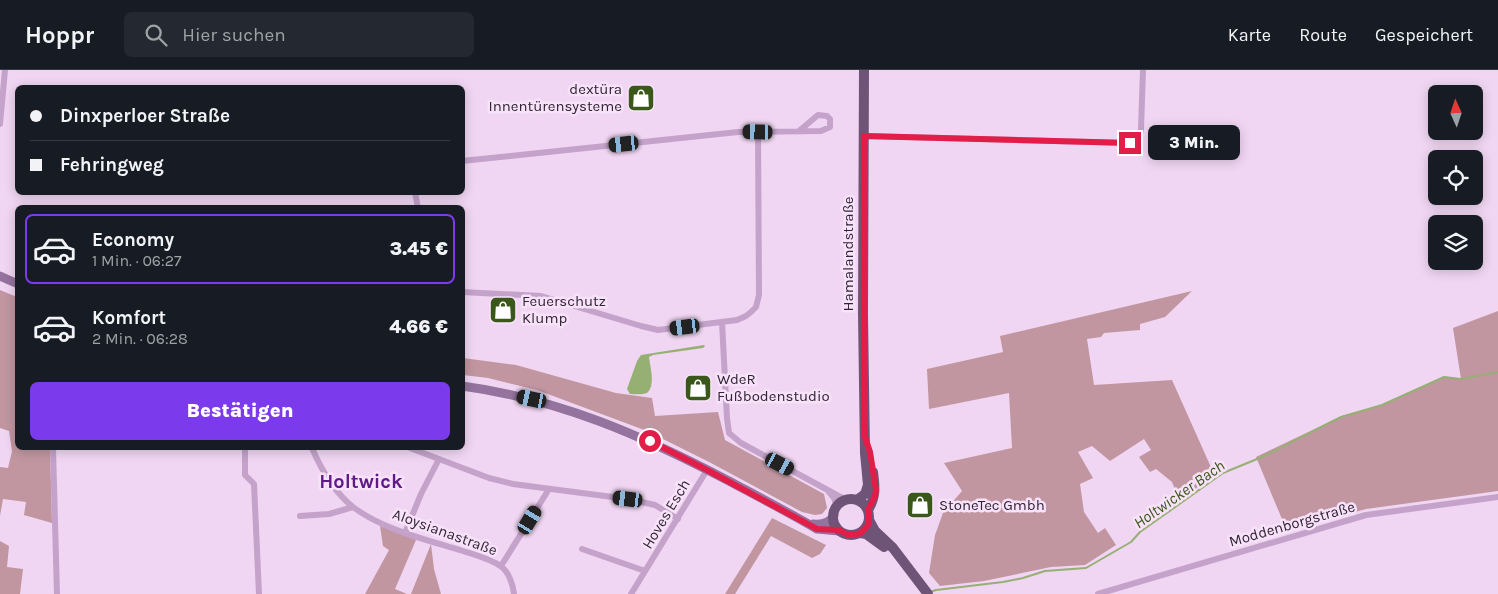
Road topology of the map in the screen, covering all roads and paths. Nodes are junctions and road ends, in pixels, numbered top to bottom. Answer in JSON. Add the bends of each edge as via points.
{"nodes":[{"id":1,"x":5,"y":70,"type":"edge"},
{"id":2,"x":864,"y":70,"type":"edge"},
{"id":3,"x":1142,"y":70,"type":"edge"},
{"id":4,"x":0,"y":124,"type":"edge"},
{"id":5,"x":799,"y":131,"type":"dead end"},
{"id":6,"x":758,"y":132,"type":"junction"},
{"id":7,"x":864,"y":136,"type":"junction"},
{"id":8,"x":465,"y":161,"type":"edge"},
{"id":9,"x":0,"y":276,"type":"edge"},
{"id":10,"x":15,"y":283,"type":"edge"},
{"id":11,"x":465,"y":292,"type":"edge"},
{"id":12,"x":722,"y":322,"type":"junction"},
{"id":13,"x":465,"y":387,"type":"edge"},
{"id":14,"x":865,"y":437,"type":"junction"},
{"id":15,"x":53,"y":450,"type":"edge"},
{"id":16,"x":245,"y":450,"type":"edge"},
{"id":17,"x":313,"y":450,"type":"edge"},
{"id":18,"x":415,"y":450,"type":"edge"},
{"id":19,"x":438,"y":459,"type":"junction"},
{"id":20,"x":707,"y":470,"type":"junction"},
{"id":21,"x":549,"y":489,"type":"junction"},
{"id":22,"x":826,"y":489,"type":"junction"},
{"id":23,"x":1498,"y":497,"type":"edge"},
{"id":24,"x":851,"y":500,"type":"junction"},
{"id":25,"x":354,"y":507,"type":"junction"},
{"id":26,"x":835,"y":511,"type":"junction"},
{"id":27,"x":868,"y":515,"type":"junction"},
{"id":28,"x":300,"y":516,"type":"dead end"},
{"id":29,"x":678,"y":519,"type":"junction"},
{"id":30,"x":808,"y":524,"type":"junction"},
{"id":31,"x":839,"y":530,"type":"junction"},
{"id":32,"x":405,"y":533,"type":"junction"},
{"id":33,"x":861,"y":533,"type":"junction"},
{"id":34,"x":582,"y":549,"type":"dead end"},
{"id":35,"x":901,"y":559,"type":"junction"},
{"id":36,"x":501,"y":566,"type":"junction"},
{"id":37,"x":645,"y":571,"type":"junction"},
{"id":38,"x":926,"y":591,"type":"edge"},
{"id":39,"x":57,"y":594,"type":"edge"},
{"id":40,"x":259,"y":594,"type":"edge"},
{"id":41,"x":514,"y":594,"type":"edge"},
{"id":42,"x":631,"y":594,"type":"edge"},
{"id":43,"x":1098,"y":594,"type":"edge"}],
"edges":[{"from":1,"to":4,"type":"street"},
{"from":2,"to":7,"type":"main road","name":"Hamalandstraße"},
{"from":3,"to":7,"type":"street","via":[[1141,129],[1139,138],[1130,143]]},
{"from":5,"to":6,"type":"street"},
{"from":6,"to":8,"type":"street","via":[[681,137]]},
{"from":6,"to":12,"type":"street","via":[[759,296],[756,307],[746,316]]},
{"from":7,"to":14,"type":"main road","name":"Hamalandstraße"},
{"from":9,"to":10,"type":"main road"},
{"from":11,"to":12,"type":"street","via":[[541,296],[658,330]]},
{"from":12,"to":22,"type":"street","via":[[729,432],[741,443]]},
{"from":13,"to":20,"type":"main road","via":[[532,399],[587,416],[634,434]]},
{"from":14,"to":24,"type":"main road","name":"Hamalandstraße","via":[[868,486],[865,494]]},
{"from":14,"to":27,"type":"main road","name":"Hamalandstraße","via":[[876,490]]},
{"from":15,"to":39,"type":"street"},
{"from":16,"to":40,"type":"street","via":[[245,475],[254,484]]},
{"from":17,"to":25,"type":"street","name":"Aloysianastraße","via":[[332,484]]},
{"from":18,"to":19,"type":"street"},
{"from":19,"to":21,"type":"street","via":[[489,478]]},
{"from":19,"to":32,"type":"street"},
{"from":20,"to":29,"type":"street","name":"Hoves Esch"},
{"from":20,"to":30,"type":"main road"},
{"from":21,"to":29,"type":"street","via":[[655,505]]},
{"from":21,"to":36,"type":"street"},
{"from":22,"to":24,"type":"street"},
{"from":22,"to":26,"type":"street","via":[[834,498]]},
{"from":23,"to":43,"type":"street","name":"Moddenborgstraße","via":[[1366,515]]},
{"from":24,"to":26,"type":"main road"},
{"from":24,"to":27,"type":"main road","via":[[863,504]]},
{"from":25,"to":28,"type":"street","via":[[329,514]]},
{"from":25,"to":32,"type":"street","name":"Aloysianastraße"},
{"from":26,"to":30,"type":"main road","via":[[832,520],[826,524]]},
{"from":26,"to":31,"type":"main road"},
{"from":27,"to":33,"type":"main road","via":[[868,525]]},
{"from":27,"to":35,"type":"main road","via":[[875,531]]},
{"from":29,"to":37,"type":"street","name":"Hoves Esch"},
{"from":30,"to":31,"type":"main road","via":[[817,529]]},
{"from":31,"to":33,"type":"main road","via":[[848,535]]},
{"from":32,"to":36,"type":"street","name":"Aloysianastraße"},
{"from":33,"to":35,"type":"main road"},
{"from":34,"to":37,"type":"street","name":"Hoves Esch"},
{"from":35,"to":38,"type":"main road"},
{"from":36,"to":41,"type":"street","name":"Aloysianastraße","via":[[508,574]]},
{"from":37,"to":42,"type":"street","name":"Hoves Esch"}]}
